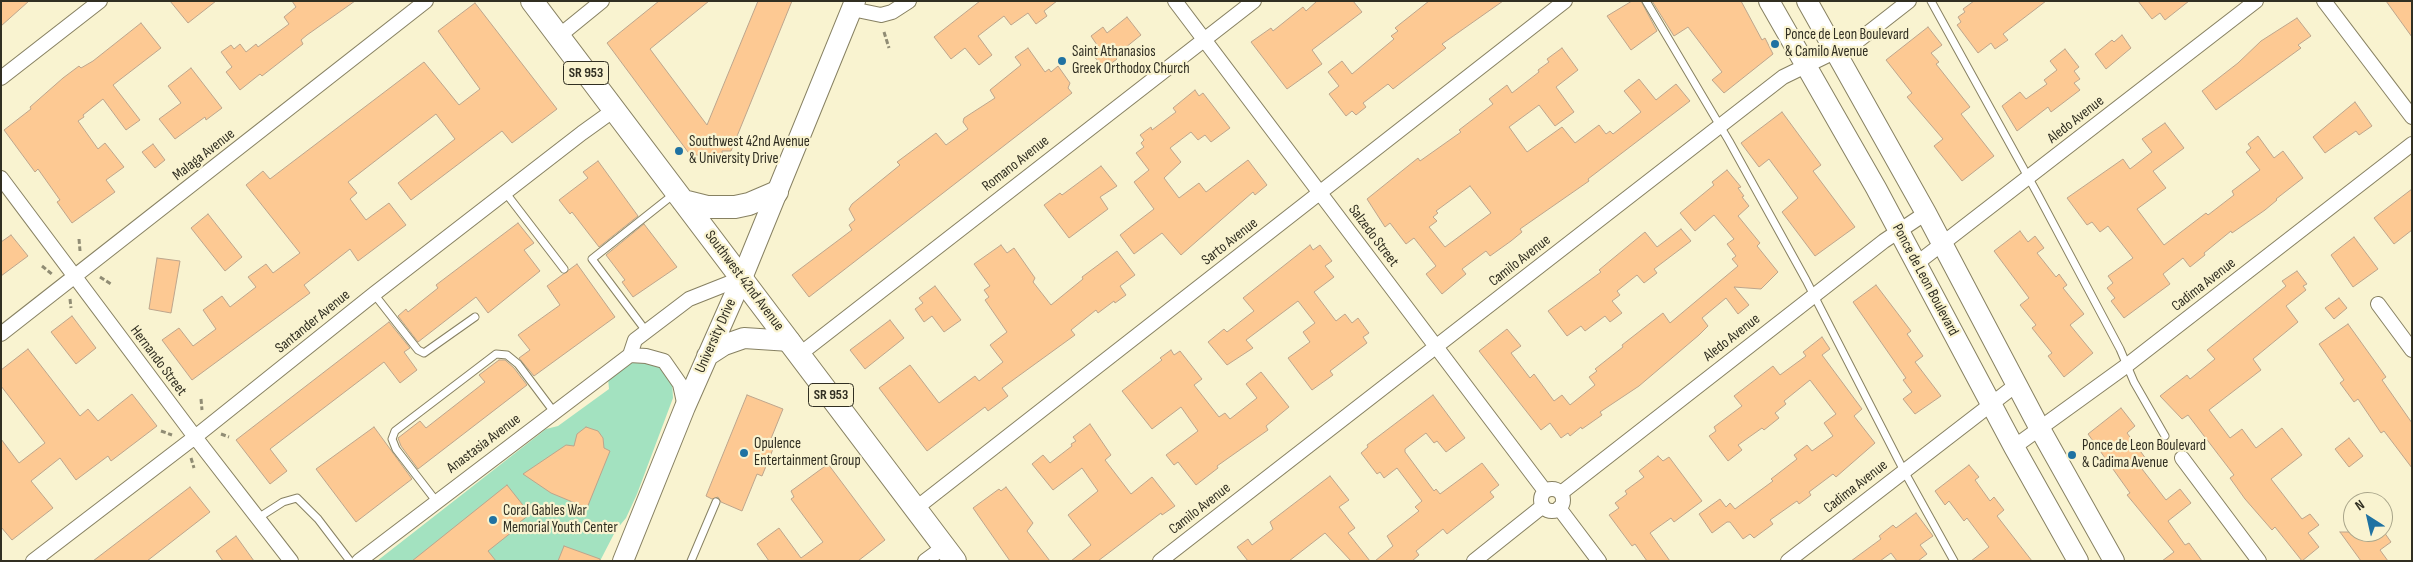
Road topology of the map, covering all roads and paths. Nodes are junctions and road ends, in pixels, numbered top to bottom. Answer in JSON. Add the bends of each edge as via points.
{"nodes":[{"id":1,"x":100,"y":1,"type":"edge"},
{"id":2,"x":426,"y":1,"type":"edge"},
{"id":3,"x":532,"y":1,"type":"edge"},
{"id":4,"x":602,"y":1,"type":"edge"},
{"id":5,"x":909,"y":1,"type":"edge"},
{"id":6,"x":1175,"y":1,"type":"edge"},
{"id":7,"x":1254,"y":1,"type":"edge"},
{"id":8,"x":1565,"y":1,"type":"edge"},
{"id":9,"x":1646,"y":1,"type":"edge"},
{"id":10,"x":1769,"y":1,"type":"edge"},
{"id":11,"x":1807,"y":1,"type":"edge"},
{"id":12,"x":1909,"y":1,"type":"edge"},
{"id":13,"x":1931,"y":1,"type":"edge"},
{"id":14,"x":2256,"y":1,"type":"edge"},
{"id":15,"x":2324,"y":1,"type":"edge"},
{"id":16,"x":853,"y":5,"type":"edge"},
{"id":17,"x":884,"y":32,"type":"dead end"},
{"id":18,"x":558,"y":36,"type":"junction"},
{"id":19,"x":1204,"y":39,"type":"junction"},
{"id":20,"x":889,"y":48,"type":"dead end"},
{"id":21,"x":1836,"y":51,"type":"junction"},
{"id":22,"x":1807,"y":65,"type":"junction"},
{"id":23,"x":1,"y":78,"type":"edge"},
{"id":24,"x":614,"y":110,"type":"junction"},
{"id":25,"x":2412,"y":118,"type":"edge"},
{"id":26,"x":1720,"y":126,"type":"junction"},
{"id":27,"x":2412,"y":144,"type":"edge"},
{"id":28,"x":2029,"y":177,"type":"junction"},
{"id":29,"x":1,"y":178,"type":"edge"},
{"id":30,"x":505,"y":192,"type":"junction"},
{"id":31,"x":777,"y":192,"type":"junction"},
{"id":32,"x":1320,"y":193,"type":"junction"},
{"id":33,"x":680,"y":196,"type":"junction"},
{"id":34,"x":1926,"y":213,"type":"junction"},
{"id":35,"x":1898,"y":230,"type":"junction"},
{"id":36,"x":79,"y":239,"type":"dead end"},
{"id":37,"x":1942,"y":244,"type":"junction"},
{"id":38,"x":80,"y":251,"type":"dead end"},
{"id":39,"x":1916,"y":264,"type":"junction"},
{"id":40,"x":42,"y":266,"type":"dead end"},
{"id":41,"x":564,"y":269,"type":"dead end"},
{"id":42,"x":54,"y":274,"type":"dead end"},
{"id":43,"x":75,"y":277,"type":"junction"},
{"id":44,"x":100,"y":277,"type":"dead end"},
{"id":45,"x":742,"y":278,"type":"junction"},
{"id":46,"x":111,"y":284,"type":"dead end"},
{"id":47,"x":374,"y":294,"type":"junction"},
{"id":48,"x":1814,"y":295,"type":"junction"},
{"id":49,"x":69,"y":296,"type":"dead end"},
{"id":50,"x":2378,"y":304,"type":"dead end"},
{"id":51,"x":71,"y":308,"type":"dead end"},
{"id":52,"x":475,"y":316,"type":"dead end"},
{"id":53,"x":646,"y":331,"type":"junction"},
{"id":54,"x":1,"y":334,"type":"edge"},
{"id":55,"x":1436,"y":347,"type":"junction"},
{"id":56,"x":795,"y":348,"type":"junction"},
{"id":57,"x":2412,"y":350,"type":"edge"},
{"id":58,"x":630,"y":355,"type":"junction"},
{"id":59,"x":707,"y":356,"type":"junction"},
{"id":60,"x":2126,"y":366,"type":"junction"},
{"id":61,"x":2016,"y":385,"type":"junction"},
{"id":62,"x":201,"y":399,"type":"dead end"},
{"id":63,"x":1990,"y":403,"type":"junction"},
{"id":64,"x":685,"y":407,"type":"junction"},
{"id":65,"x":202,"y":410,"type":"dead end"},
{"id":66,"x":554,"y":412,"type":"junction"},
{"id":67,"x":2040,"y":429,"type":"junction"},
{"id":68,"x":161,"y":431,"type":"dead end"},
{"id":69,"x":220,"y":434,"type":"dead end"},
{"id":70,"x":174,"y":436,"type":"dead end"},
{"id":71,"x":2165,"y":436,"type":"dead end"},
{"id":72,"x":195,"y":437,"type":"junction"},
{"id":73,"x":229,"y":437,"type":"dead end"},
{"id":74,"x":2014,"y":447,"type":"junction"},
{"id":75,"x":191,"y":458,"type":"dead end"},
{"id":76,"x":2182,"y":458,"type":"dead end"},
{"id":77,"x":194,"y":468,"type":"dead end"},
{"id":78,"x":1904,"y":471,"type":"junction"},
{"id":79,"x":1545,"y":491,"type":"junction"},
{"id":80,"x":1561,"y":493,"type":"junction"},
{"id":81,"x":436,"y":501,"type":"junction"},
{"id":82,"x":716,"y":502,"type":"dead end"},
{"id":83,"x":1543,"y":506,"type":"junction"},
{"id":84,"x":1559,"y":508,"type":"junction"},
{"id":85,"x":915,"y":509,"type":"junction"},
{"id":86,"x":258,"y":518,"type":"junction"},
{"id":87,"x":949,"y":554,"type":"edge"},
{"id":88,"x":2109,"y":559,"type":"edge"},
{"id":89,"x":32,"y":561,"type":"edge"},
{"id":90,"x":292,"y":561,"type":"edge"},
{"id":91,"x":350,"y":561,"type":"edge"},
{"id":92,"x":360,"y":561,"type":"edge"},
{"id":93,"x":623,"y":561,"type":"edge"},
{"id":94,"x":691,"y":561,"type":"edge"},
{"id":95,"x":925,"y":561,"type":"edge"},
{"id":96,"x":1160,"y":561,"type":"edge"},
{"id":97,"x":1474,"y":561,"type":"edge"},
{"id":98,"x":1599,"y":561,"type":"edge"},
{"id":99,"x":1788,"y":561,"type":"edge"},
{"id":100,"x":1954,"y":561,"type":"edge"},
{"id":101,"x":2078,"y":561,"type":"edge"},
{"id":102,"x":2259,"y":561,"type":"edge"}],
"edges":[{"from":1,"to":23,"type":"street"},
{"from":2,"to":43,"type":"street","name":"Malaga Avenue"},
{"from":3,"to":18,"type":"main road","name":"Southwest 42nd Avenue","number":"SR 953"},
{"from":4,"to":18,"type":"street"},
{"from":5,"to":16,"type":"street","via":[[881,15]]},
{"from":6,"to":19,"type":"street","name":"Salzedo Street"},
{"from":7,"to":19,"type":"street","name":"Romano Avenue"},
{"from":8,"to":32,"type":"street","name":"Sarto Avenue"},
{"from":9,"to":26,"type":"lane"},
{"from":10,"to":22,"type":"street","name":"Ponce de Leon Boulevard"},
{"from":11,"to":21,"type":"street"},
{"from":12,"to":21,"type":"street","name":"Camilo Avenue","via":[[1859,40]]},
{"from":13,"to":28,"type":"lane"},
{"from":14,"to":28,"type":"street","name":"Aledo Avenue"},
{"from":15,"to":25,"type":"street"},
{"from":16,"to":31,"type":"street","name":"University Drive"},
{"from":17,"to":20,"type":"path"},
{"from":18,"to":24,"type":"main road","name":"Southwest 42nd Avenue","number":"SR 953"},
{"from":19,"to":32,"type":"street","name":"Salzedo Street"},
{"from":19,"to":56,"type":"street","name":"Romano Avenue"},
{"from":21,"to":22,"type":"street","name":"Camilo Avenue"},
{"from":21,"to":34,"type":"street"},
{"from":22,"to":26,"type":"street","name":"Camilo Avenue","via":[[1783,78]]},
{"from":22,"to":35,"type":"street","name":"Ponce de Leon Boulevard"},
{"from":24,"to":30,"type":"street","name":"Santander Avenue"},
{"from":24,"to":33,"type":"main road","name":"Southwest 42nd Avenue","number":"SR 953"},
{"from":26,"to":48,"type":"lane"},
{"from":26,"to":55,"type":"street","name":"Camilo Avenue"},
{"from":27,"to":60,"type":"street","name":"Cadima Avenue"},
{"from":28,"to":37,"type":"street","name":"Aledo Avenue"},
{"from":28,"to":60,"type":"lane"},
{"from":29,"to":43,"type":"street","name":"Hernando Street"},
{"from":30,"to":41,"type":"lane"},
{"from":30,"to":47,"type":"street","name":"Santander Avenue"},
{"from":31,"to":33,"type":"main road","via":[[735,207],[707,207]]},
{"from":31,"to":45,"type":"street","name":"University Drive"},
{"from":32,"to":55,"type":"street","name":"Salzedo Street"},
{"from":32,"to":85,"type":"street","name":"Sarto Avenue"},
{"from":33,"to":45,"type":"main road","name":"Southwest 42nd Avenue","number":"SR 953"},
{"from":33,"to":53,"type":"lane","via":[[592,260]]},
{"from":34,"to":35,"type":"street","name":"Aledo Avenue"},
{"from":34,"to":37,"type":"street"},
{"from":35,"to":39,"type":"street","name":"Ponce de Leon Boulevard"},
{"from":35,"to":48,"type":"street","name":"Aledo Avenue"},
{"from":36,"to":38,"type":"path"},
{"from":37,"to":39,"type":"street","name":"Aledo Avenue"},
{"from":37,"to":61,"type":"street"},
{"from":39,"to":63,"type":"street","name":"Ponce de Leon Boulevard"},
{"from":40,"to":42,"type":"path"},
{"from":43,"to":54,"type":"street","name":"Malaga Avenue"},
{"from":43,"to":72,"type":"street","name":"Hernando Street"},
{"from":44,"to":46,"type":"path"},
{"from":45,"to":53,"type":"street","name":"Anastasia Avenue","via":[[689,299]]},
{"from":45,"to":56,"type":"main road","name":"Southwest 42nd Avenue","number":"SR 953"},
{"from":45,"to":59,"type":"street","name":"University Drive"},
{"from":47,"to":52,"type":"lane","via":[[424,354]]},
{"from":47,"to":72,"type":"street","name":"Santander Avenue"},
{"from":48,"to":78,"type":"lane"},
{"from":48,"to":80,"type":"street","name":"Aledo Avenue"},
{"from":49,"to":51,"type":"path"},
{"from":50,"to":57,"type":"street"},
{"from":53,"to":58,"type":"street","name":"Anastasia Avenue","via":[[635,340]]},
{"from":55,"to":79,"type":"street","name":"Salzedo Street"},
{"from":55,"to":96,"type":"street","name":"Camilo Avenue"},
{"from":56,"to":59,"type":"street","via":[[744,338]]},
{"from":56,"to":85,"type":"main road","name":"Southwest 42nd Avenue","number":"SR 953"},
{"from":58,"to":64,"type":"street","via":[[664,361],[680,384]]},
{"from":58,"to":66,"type":"street","name":"Anastasia Avenue"},
{"from":59,"to":64,"type":"street","name":"University Drive"},
{"from":60,"to":67,"type":"street","name":"Cadima Avenue"},
{"from":60,"to":71,"type":"lane"},
{"from":61,"to":63,"type":"street","name":"Cadima Avenue"},
{"from":61,"to":67,"type":"street"},
{"from":62,"to":65,"type":"path"},
{"from":63,"to":74,"type":"street","name":"Ponce de Leon Boulevard"},
{"from":63,"to":78,"type":"street","name":"Cadima Avenue"},
{"from":64,"to":93,"type":"street","name":"University Drive"},
{"from":66,"to":81,"type":"street","name":"Anastasia Avenue"},
{"from":66,"to":81,"type":"lane","via":[[518,364],[507,355],[496,354],[395,431],[392,439],[396,449]]},
{"from":67,"to":74,"type":"street","name":"Cadima Avenue"},
{"from":67,"to":88,"type":"street"},
{"from":68,"to":70,"type":"path"},
{"from":69,"to":73,"type":"path"},
{"from":72,"to":86,"type":"street","name":"Hernando Street"},
{"from":72,"to":89,"type":"street","name":"Santander Avenue"},
{"from":74,"to":101,"type":"street","name":"Ponce de Leon Boulevard"},
{"from":75,"to":77,"type":"path"},
{"from":76,"to":102,"type":"street"},
{"from":78,"to":99,"type":"street","name":"Cadima Avenue"},
{"from":78,"to":100,"type":"lane"},
{"from":79,"to":80,"type":"street","via":[[1554,489]]},
{"from":79,"to":83,"type":"street","via":[[1541,500]]},
{"from":80,"to":84,"type":"street","via":[[1564,499]]},
{"from":81,"to":92,"type":"street","name":"Anastasia Avenue"},
{"from":82,"to":94,"type":"lane"},
{"from":83,"to":84,"type":"street","via":[[1552,511]]},
{"from":83,"to":97,"type":"street"},
{"from":84,"to":98,"type":"street"},
{"from":85,"to":87,"type":"main road","name":"Southwest 42nd Avenue","number":"SR 953"},
{"from":86,"to":90,"type":"street","name":"Hernando Street"},
{"from":86,"to":91,"type":"lane","via":[[283,502],[297,498],[318,519]]},
{"from":87,"to":95,"type":"street"}]}
